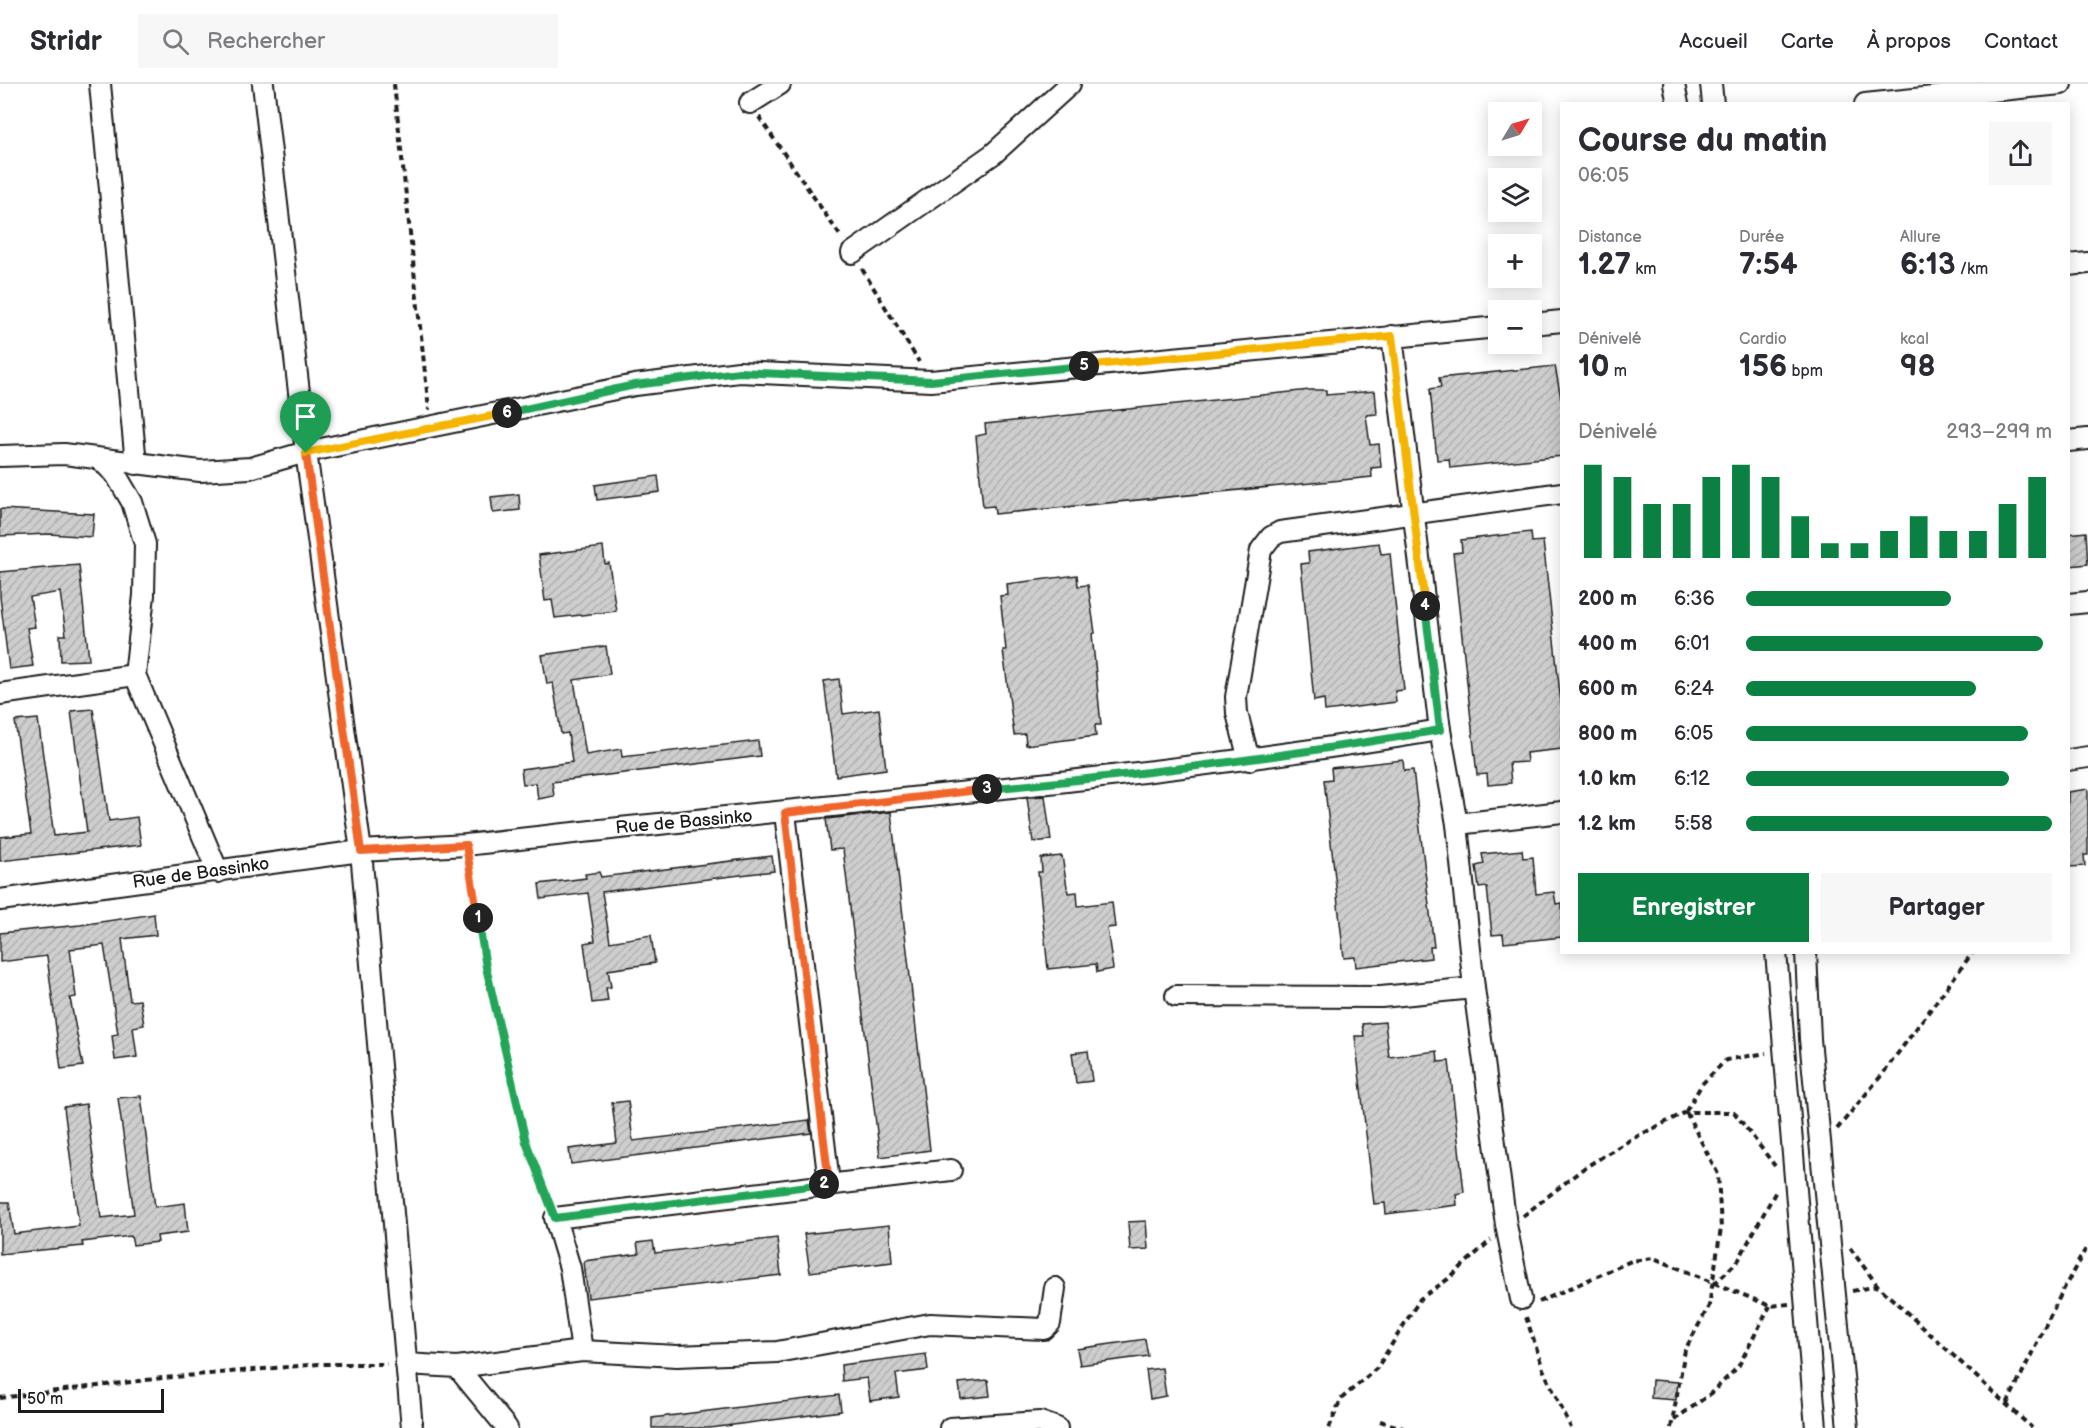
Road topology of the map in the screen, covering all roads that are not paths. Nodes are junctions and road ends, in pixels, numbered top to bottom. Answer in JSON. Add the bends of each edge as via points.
{"nodes":[{"id":1,"x":100,"y":84,"type":"edge"},
{"id":2,"x":263,"y":84,"type":"edge"},
{"id":3,"x":780,"y":84,"type":"edge"},
{"id":4,"x":1070,"y":84,"type":"edge"},
{"id":5,"x":1674,"y":84,"type":"edge"},
{"id":6,"x":1711,"y":84,"type":"edge"},
{"id":7,"x":1866,"y":84,"type":"edge"},
{"id":8,"x":2061,"y":84,"type":"edge"},
{"id":9,"x":1678,"y":102,"type":"edge"},
{"id":10,"x":1713,"y":102,"type":"edge"},
{"id":11,"x":1866,"y":102,"type":"edge"},
{"id":12,"x":1876,"y":102,"type":"edge"},
{"id":13,"x":750,"y":103,"type":"road end"},
{"id":14,"x":852,"y":253,"type":"road end"},
{"id":15,"x":2088,"y":263,"type":"edge"},
{"id":16,"x":2070,"y":265,"type":"edge"},
{"id":17,"x":1560,"y":321,"type":"edge"},
{"id":18,"x":1542,"y":323,"type":"edge"},
{"id":19,"x":1488,"y":328,"type":"edge"},
{"id":20,"x":1392,"y":336,"type":"junction"},
{"id":21,"x":2088,"y":439,"type":"edge"},
{"id":22,"x":2070,"y":441,"type":"edge"},
{"id":23,"x":306,"y":453,"type":"junction"},
{"id":24,"x":0,"y":456,"type":"edge"},
{"id":25,"x":100,"y":459,"type":"junction"},
{"id":26,"x":136,"y":464,"type":"junction"},
{"id":27,"x":1560,"y":493,"type":"edge"},
{"id":28,"x":1414,"y":512,"type":"junction"},
{"id":29,"x":2088,"y":602,"type":"edge"},
{"id":30,"x":2070,"y":604,"type":"edge"},
{"id":31,"x":135,"y":675,"type":"junction"},
{"id":32,"x":0,"y":694,"type":"edge"},
{"id":33,"x":1440,"y":730,"type":"junction"},
{"id":34,"x":2088,"y":757,"type":"edge"},
{"id":35,"x":1250,"y":760,"type":"junction"},
{"id":36,"x":2070,"y":760,"type":"edge"},
{"id":37,"x":1560,"y":812,"type":"edge"},
{"id":38,"x":785,"y":813,"type":"junction"},
{"id":39,"x":1457,"y":824,"type":"junction"},
{"id":40,"x":361,"y":851,"type":"junction"},
{"id":41,"x":218,"y":872,"type":"junction"},
{"id":42,"x":0,"y":900,"type":"edge"},
{"id":43,"x":1776,"y":954,"type":"edge"},
{"id":44,"x":1806,"y":954,"type":"edge"},
{"id":45,"x":1474,"y":988,"type":"junction"},
{"id":46,"x":1176,"y":996,"type":"dead end"},
{"id":47,"x":951,"y":1170,"type":"dead end"},
{"id":48,"x":829,"y":1183,"type":"junction"},
{"id":49,"x":1055,"y":1288,"type":"dead end"},
{"id":50,"x":1522,"y":1304,"type":"road end"},
{"id":51,"x":582,"y":1351,"type":"junction"},
{"id":52,"x":405,"y":1364,"type":"junction"},
{"id":53,"x":457,"y":1367,"type":"junction"},
{"id":54,"x":412,"y":1428,"type":"edge"},
{"id":55,"x":507,"y":1428,"type":"edge"},
{"id":56,"x":951,"y":1428,"type":"edge"},
{"id":57,"x":1057,"y":1428,"type":"edge"},
{"id":58,"x":1816,"y":1428,"type":"edge"},
{"id":59,"x":1848,"y":1428,"type":"edge"}],
"edges":[{"from":1,"to":26,"type":"street"},
{"from":2,"to":23,"type":"street"},
{"from":3,"to":13,"type":"street"},
{"from":4,"to":14,"type":"street","via":[[993,154]]},
{"from":5,"to":9,"type":"street"},
{"from":6,"to":10,"type":"street"},
{"from":7,"to":11,"type":"street"},
{"from":8,"to":12,"type":"street"},
{"from":15,"to":16,"type":"street"},
{"from":17,"to":18,"type":"street"},
{"from":19,"to":20,"type":"street"},
{"from":20,"to":23,"type":"street","via":[[931,381],[739,372],[635,385]]},
{"from":20,"to":28,"type":"street"},
{"from":21,"to":22,"type":"street"},
{"from":23,"to":26,"type":"street","via":[[250,468],[200,471]]},
{"from":23,"to":40,"type":"street"},
{"from":24,"to":25,"type":"street","via":[[64,454]]},
{"from":25,"to":26,"type":"street"},
{"from":25,"to":31,"type":"street","via":[[116,475],[132,502],[145,544]]},
{"from":27,"to":28,"type":"street"},
{"from":28,"to":33,"type":"street"},
{"from":28,"to":35,"type":"street","via":[[1280,532],[1261,550],[1236,697]]},
{"from":29,"to":30,"type":"street"},
{"from":31,"to":32,"type":"street"},
{"from":31,"to":41,"type":"street"},
{"from":33,"to":35,"type":"street","name":"Rue de Bassinko"},
{"from":33,"to":39,"type":"street"},
{"from":34,"to":36,"type":"street"},
{"from":35,"to":38,"type":"street","name":"Rue de Bassinko"},
{"from":37,"to":39,"type":"street"},
{"from":38,"to":40,"type":"street","name":"Rue de Bassinko","via":[[466,845]]},
{"from":38,"to":48,"type":"street"},
{"from":39,"to":45,"type":"street"},
{"from":40,"to":41,"type":"street","name":"Rue de Bassinko"},
{"from":40,"to":52,"type":"street"},
{"from":41,"to":42,"type":"street","name":"Rue de Bassinko"},
{"from":43,"to":58,"type":"street","via":[[1789,1174]]},
{"from":44,"to":59,"type":"street","via":[[1810,1039]]},
{"from":45,"to":46,"type":"street","via":[[1381,997]]},
{"from":45,"to":50,"type":"street","via":[[1506,1226]]},
{"from":47,"to":48,"type":"street"},
{"from":48,"to":51,"type":"street","via":[[555,1218],[570,1268]]},
{"from":49,"to":51,"type":"street","via":[[1050,1323],[1044,1329],[930,1324],[777,1352],[677,1356]]},
{"from":51,"to":53,"type":"street"},
{"from":52,"to":53,"type":"street"},
{"from":52,"to":54,"type":"street"},
{"from":53,"to":55,"type":"street"},
{"from":56,"to":57,"type":"street","via":[[1040,1422]]}]}
